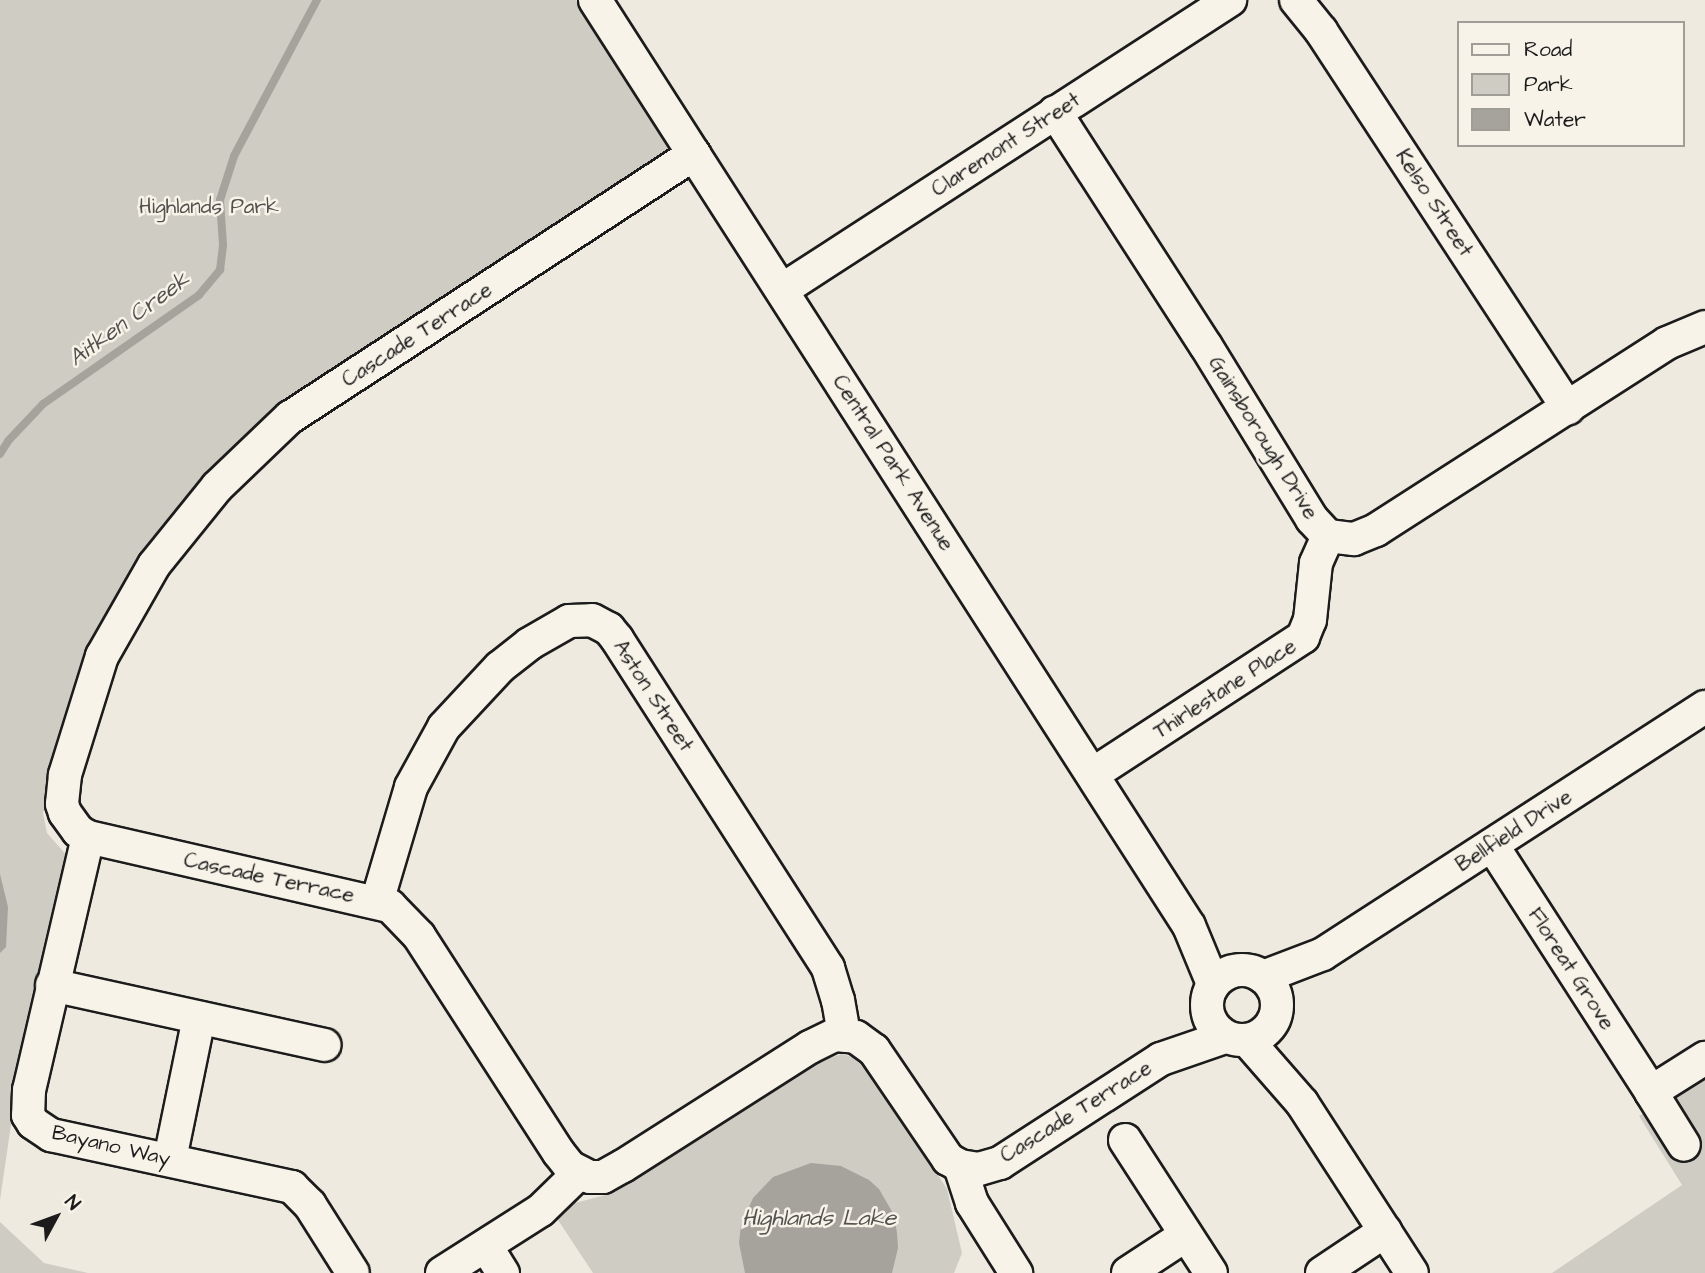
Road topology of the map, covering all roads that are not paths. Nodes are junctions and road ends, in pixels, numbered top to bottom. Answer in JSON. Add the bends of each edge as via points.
{"nodes":[{"id":1,"x":1230,"y":0,"type":"edge"},
{"id":2,"x":1296,"y":0,"type":"edge"},
{"id":3,"x":601,"y":2,"type":"edge"},
{"id":4,"x":1055,"y":112,"type":"junction"},
{"id":5,"x":694,"y":153,"type":"junction"},
{"id":6,"x":782,"y":290,"type":"junction"},
{"id":7,"x":1705,"y":327,"type":"edge"},
{"id":8,"x":1568,"y":408,"type":"junction"},
{"id":9,"x":1328,"y":536,"type":"junction"},
{"id":10,"x":1705,"y":707,"type":"edge"},
{"id":11,"x":1093,"y":774,"type":"junction"},
{"id":12,"x":88,"y":837,"type":"junction"},
{"id":13,"x":1492,"y":845,"type":"junction"},
{"id":14,"x":377,"y":902,"type":"junction"},
{"id":15,"x":52,"y":985,"type":"junction"},
{"id":16,"x":1245,"y":994,"type":"junction"},
{"id":17,"x":199,"y":1018,"type":"junction"},
{"id":18,"x":844,"y":1035,"type":"junction"},
{"id":19,"x":1236,"y":1039,"type":"junction"},
{"id":20,"x":324,"y":1045,"type":"dead end"},
{"id":21,"x":1705,"y":1058,"type":"edge"},
{"id":22,"x":1161,"y":1059,"type":"junction"},
{"id":23,"x":1651,"y":1092,"type":"junction"},
{"id":24,"x":1301,"y":1103,"type":"junction"},
{"id":25,"x":1125,"y":1140,"type":"dead end"},
{"id":26,"x":1685,"y":1145,"type":"dead end"},
{"id":27,"x":170,"y":1160,"type":"junction"},
{"id":28,"x":960,"y":1166,"type":"junction"},
{"id":29,"x":579,"y":1172,"type":"junction"},
{"id":30,"x":1385,"y":1231,"type":"junction"},
{"id":31,"x":1186,"y":1235,"type":"junction"},
{"id":32,"x":486,"y":1246,"type":"junction"},
{"id":33,"x":353,"y":1273,"type":"edge"},
{"id":34,"x":442,"y":1273,"type":"edge"},
{"id":35,"x":503,"y":1273,"type":"edge"},
{"id":36,"x":1016,"y":1273,"type":"edge"},
{"id":37,"x":1128,"y":1273,"type":"edge"},
{"id":38,"x":1211,"y":1273,"type":"edge"},
{"id":39,"x":1322,"y":1273,"type":"edge"},
{"id":40,"x":1412,"y":1273,"type":"edge"}],
"edges":[{"from":1,"to":4,"type":"street","name":"Claremont Street"},
{"from":2,"to":8,"type":"street","name":"Kelso Street","via":[[1321,31]]},
{"from":3,"to":5,"type":"street","name":"Central Park Avenue"},
{"from":4,"to":6,"type":"street","name":"Claremont Street"},
{"from":4,"to":9,"type":"street","name":"Gainsborough Drive","via":[[1312,519]]},
{"from":5,"to":6,"type":"street","name":"Central Park Avenue"},
{"from":5,"to":12,"type":"street","name":"Cascade Terrace","via":[[290,417],[208,497],[154,565],[102,656],[65,775],[62,804],[71,823]]},
{"from":6,"to":11,"type":"street","name":"Central Park Avenue"},
{"from":7,"to":8,"type":"street","name":"Gainsborough Drive","via":[[1667,343]]},
{"from":8,"to":9,"type":"street","name":"Gainsborough Drive","via":[[1376,530],[1354,539]]},
{"from":9,"to":11,"type":"street","name":"Thirlestane Place","via":[[1316,563],[1307,629],[1296,643]]},
{"from":10,"to":13,"type":"street","name":"Bellfield Drive"},
{"from":11,"to":16,"type":"street","name":"Central Park Avenue","via":[[1189,926]]},
{"from":12,"to":14,"type":"street","name":"Cascade Terrace"},
{"from":12,"to":15,"type":"street","name":"Bayano Way"},
{"from":13,"to":16,"type":"street","name":"Bellfield Drive","via":[[1323,954]]},
{"from":13,"to":23,"type":"street","name":"Floreat Grove"},
{"from":14,"to":18,"type":"street","name":"Aston Street","via":[[411,788],[444,727],[529,644],[569,621],[592,620],[617,639],[828,968]]},
{"from":14,"to":29,"type":"street","name":"Cascade Terrace","via":[[390,906],[412,927],[559,1153]]},
{"from":15,"to":17,"type":"street"},
{"from":15,"to":27,"type":"street","name":"Bayano Way","via":[[29,1090],[27,1108],[33,1123],[51,1135]]},
{"from":16,"to":19,"type":"street","name":"Central Park Avenue","via":[[1216,1030]]},
{"from":16,"to":19,"type":"street","name":"Cascade Terrace","via":[[1266,1031]]},
{"from":16,"to":22,"type":"street","name":"Cascade Terrace"},
{"from":16,"to":24,"type":"street","name":"Central Park Avenue"},
{"from":17,"to":20,"type":"street"},
{"from":17,"to":27,"type":"street"},
{"from":18,"to":28,"type":"street","via":[[856,1037],[874,1050],[939,1148]]},
{"from":18,"to":29,"type":"street","via":[[810,1047],[612,1172],[590,1177]]},
{"from":19,"to":22,"type":"street","name":"Cascade Terrace"},
{"from":19,"to":24,"type":"street","name":"Central Park Avenue"},
{"from":21,"to":23,"type":"street"},
{"from":22,"to":28,"type":"street","name":"Cascade Terrace","via":[[1000,1163],[979,1169]]},
{"from":23,"to":26,"type":"street","name":"Floreat Grove"},
{"from":24,"to":30,"type":"street","name":"Central Park Avenue"},
{"from":25,"to":31,"type":"street"},
{"from":27,"to":33,"type":"street","name":"Bayano Way","via":[[299,1191]]},
{"from":28,"to":36,"type":"street","via":[[972,1203]]},
{"from":29,"to":32,"type":"street","via":[[541,1210]]},
{"from":30,"to":39,"type":"street"},
{"from":30,"to":40,"type":"street","name":"Central Park Avenue"},
{"from":31,"to":37,"type":"street"},
{"from":31,"to":38,"type":"street"},
{"from":32,"to":34,"type":"street"},
{"from":32,"to":35,"type":"street"}]}
